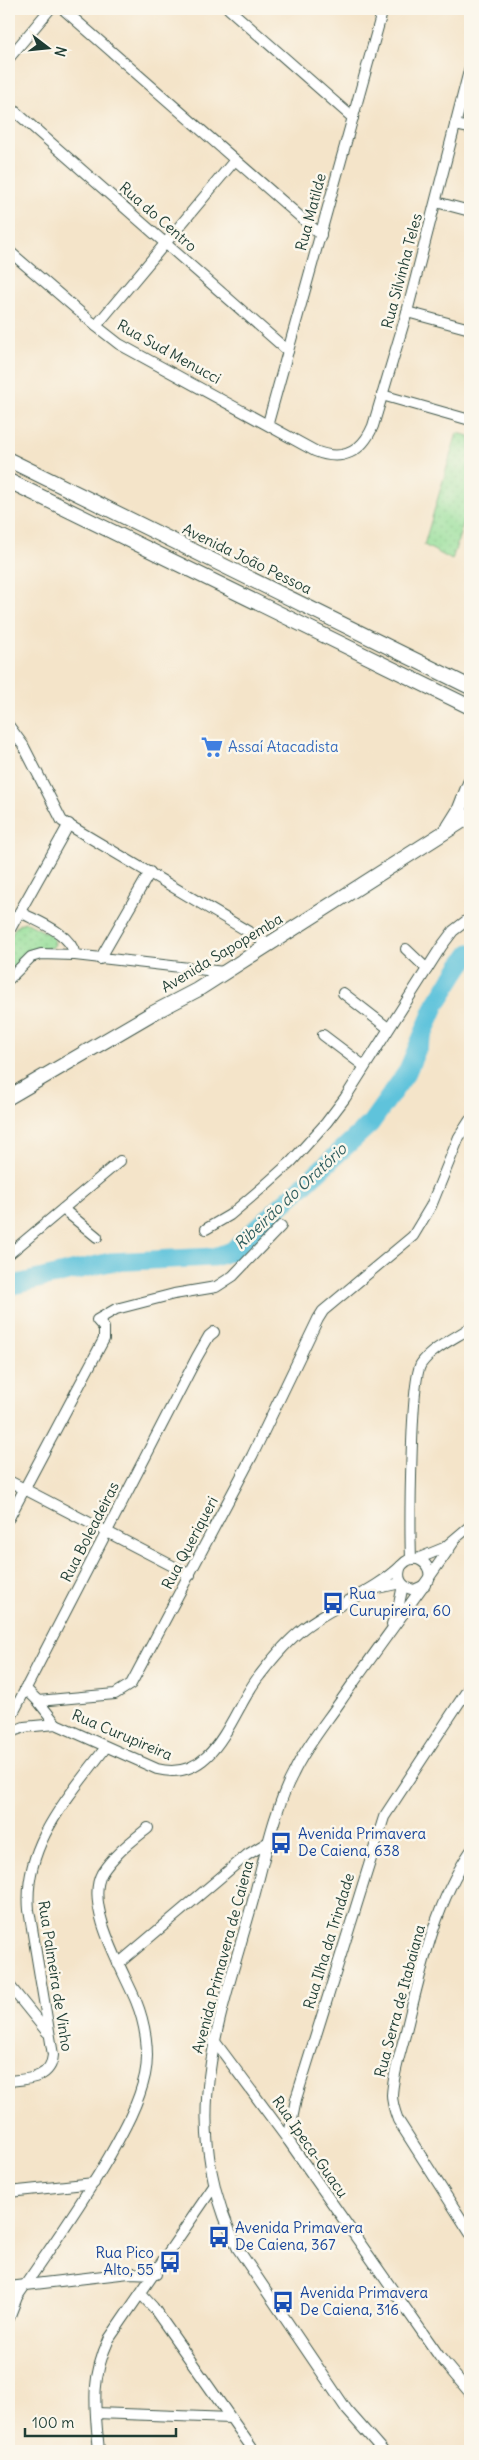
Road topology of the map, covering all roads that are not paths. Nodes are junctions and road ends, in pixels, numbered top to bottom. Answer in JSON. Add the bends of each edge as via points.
{"nodes":[{"id":1,"x":50,"y":9,"type":"edge"},
{"id":2,"x":63,"y":9,"type":"edge"},
{"id":3,"x":229,"y":9,"type":"edge"},
{"id":4,"x":383,"y":9,"type":"edge"},
{"id":5,"x":9,"y":58,"type":"edge"},
{"id":6,"x":470,"y":67,"type":"edge"},
{"id":7,"x":9,"y":106,"type":"edge"},
{"id":8,"x":353,"y":118,"type":"junction"},
{"id":9,"x":455,"y":125,"type":"junction"},
{"id":10,"x":470,"y":128,"type":"edge"},
{"id":11,"x":235,"y":160,"type":"junction"},
{"id":12,"x":436,"y":202,"type":"junction"},
{"id":13,"x":470,"y":211,"type":"edge"},
{"id":14,"x":320,"y":235,"type":"junction"},
{"id":15,"x":166,"y":244,"type":"junction"},
{"id":16,"x":9,"y":251,"type":"edge"},
{"id":17,"x":407,"y":312,"type":"junction"},
{"id":18,"x":96,"y":326,"type":"junction"},
{"id":19,"x":470,"y":329,"type":"edge"},
{"id":20,"x":288,"y":351,"type":"junction"},
{"id":21,"x":382,"y":395,"type":"junction"},
{"id":22,"x":470,"y":420,"type":"edge"},
{"id":23,"x":268,"y":424,"type":"junction"},
{"id":24,"x":330,"y":456,"type":"joint"},
{"id":25,"x":9,"y":460,"type":"edge"},
{"id":26,"x":9,"y":482,"type":"edge"},
{"id":27,"x":470,"y":687,"type":"edge"},
{"id":28,"x":465,"y":704,"type":"edge"},
{"id":29,"x":470,"y":718,"type":"edge"},
{"id":30,"x":10,"y":730,"type":"edge"},
{"id":31,"x":470,"y":783,"type":"edge"},
{"id":32,"x":470,"y":816,"type":"edge"},
{"id":33,"x":69,"y":824,"type":"junction"},
{"id":34,"x":447,"y":830,"type":"junction"},
{"id":35,"x":150,"y":872,"type":"junction"},
{"id":36,"x":20,"y":912,"type":"junction"},
{"id":37,"x":470,"y":918,"type":"edge"},
{"id":38,"x":9,"y":931,"type":"edge"},
{"id":39,"x":270,"y":944,"type":"junction"},
{"id":40,"x":406,"y":949,"type":"dead end"},
{"id":41,"x":75,"y":955,"type":"junction"},
{"id":42,"x":100,"y":959,"type":"junction"},
{"id":43,"x":427,"y":969,"type":"junction"},
{"id":44,"x":224,"y":972,"type":"junction"},
{"id":45,"x":9,"y":979,"type":"edge"},
{"id":46,"x":343,"y":993,"type":"dead end"},
{"id":47,"x":390,"y":1025,"type":"junction"},
{"id":48,"x":323,"y":1035,"type":"dead end"},
{"id":49,"x":364,"y":1066,"type":"junction"},
{"id":50,"x":9,"y":1097,"type":"edge"},
{"id":51,"x":470,"y":1120,"type":"edge"},
{"id":52,"x":120,"y":1161,"type":"dead end"},
{"id":53,"x":63,"y":1209,"type":"junction"},
{"id":54,"x":281,"y":1226,"type":"dead end"},
{"id":55,"x":206,"y":1229,"type":"dead end"},
{"id":56,"x":97,"y":1237,"type":"dead end"},
{"id":57,"x":9,"y":1254,"type":"edge"},
{"id":58,"x":470,"y":1328,"type":"edge"},
{"id":59,"x":214,"y":1332,"type":"dead end"},
{"id":60,"x":9,"y":1481,"type":"edge"},
{"id":61,"x":24,"y":1489,"type":"junction"},
{"id":62,"x":9,"y":1518,"type":"edge"},
{"id":63,"x":470,"y":1526,"type":"edge"},
{"id":64,"x":108,"y":1532,"type":"junction"},
{"id":65,"x":455,"y":1540,"type":"junction"},
{"id":66,"x":414,"y":1559,"type":"junction"},
{"id":67,"x":401,"y":1566,"type":"junction"},
{"id":68,"x":190,"y":1575,"type":"junction"},
{"id":69,"x":427,"y":1582,"type":"junction"},
{"id":70,"x":402,"y":1584,"type":"junction"},
{"id":71,"x":367,"y":1590,"type":"junction"},
{"id":72,"x":388,"y":1632,"type":"junction"},
{"id":73,"x":470,"y":1686,"type":"edge"},
{"id":74,"x":25,"y":1688,"type":"junction"},
{"id":75,"x":38,"y":1701,"type":"junction"},
{"id":76,"x":9,"y":1721,"type":"edge"},
{"id":77,"x":56,"y":1724,"type":"junction"},
{"id":78,"x":9,"y":1733,"type":"edge"},
{"id":79,"x":106,"y":1747,"type":"junction"},
{"id":80,"x":148,"y":1828,"type":"dead end"},
{"id":81,"x":270,"y":1841,"type":"junction"},
{"id":82,"x":470,"y":1852,"type":"edge"},
{"id":83,"x":118,"y":1964,"type":"junction"},
{"id":84,"x":9,"y":1985,"type":"edge"},
{"id":85,"x":48,"y":2033,"type":"junction"},
{"id":86,"x":214,"y":2039,"type":"junction"},
{"id":87,"x":9,"y":2081,"type":"edge"},
{"id":88,"x":288,"y":2140,"type":"junction"},
{"id":89,"x":94,"y":2183,"type":"junction"},
{"id":90,"x":214,"y":2186,"type":"junction"},
{"id":91,"x":9,"y":2192,"type":"edge"},
{"id":92,"x":470,"y":2233,"type":"edge"},
{"id":93,"x":156,"y":2274,"type":"junction"},
{"id":94,"x":25,"y":2286,"type":"junction"},
{"id":95,"x":9,"y":2287,"type":"edge"},
{"id":96,"x":141,"y":2294,"type":"junction"},
{"id":97,"x":9,"y":2318,"type":"edge"},
{"id":98,"x":470,"y":2393,"type":"edge"},
{"id":99,"x":96,"y":2413,"type":"junction"},
{"id":100,"x":231,"y":2418,"type":"junction"},
{"id":101,"x":100,"y":2451,"type":"edge"},
{"id":102,"x":254,"y":2451,"type":"edge"},
{"id":103,"x":382,"y":2451,"type":"edge"}],
"edges":[{"from":1,"to":5,"type":"street"},
{"from":2,"to":11,"type":"street"},
{"from":3,"to":8,"type":"street"},
{"from":4,"to":8,"type":"street","name":"Rua Matilde"},
{"from":6,"to":9,"type":"street","name":"Rua Silvinha Teles"},
{"from":7,"to":15,"type":"street","name":"Rua do Centro"},
{"from":8,"to":14,"type":"street","name":"Rua Matilde"},
{"from":9,"to":10,"type":"street"},
{"from":9,"to":12,"type":"street","name":"Rua Silvinha Teles"},
{"from":11,"to":14,"type":"street"},
{"from":11,"to":15,"type":"street"},
{"from":12,"to":13,"type":"street"},
{"from":12,"to":17,"type":"street","name":"Rua Silvinha Teles"},
{"from":14,"to":20,"type":"street","name":"Rua Matilde"},
{"from":15,"to":18,"type":"street"},
{"from":15,"to":20,"type":"street","name":"Rua do Centro"},
{"from":16,"to":18,"type":"street","name":"Rua Sud Menucci"},
{"from":17,"to":19,"type":"street"},
{"from":17,"to":21,"type":"street","name":"Rua Silvinha Teles"},
{"from":18,"to":23,"type":"street","name":"Rua Sud Menucci","via":[[119,344]]},
{"from":20,"to":23,"type":"street","name":"Rua Matilde"},
{"from":21,"to":22,"type":"street"},
{"from":21,"to":24,"type":"street","name":"Rua Silvinha Teles","via":[[365,442],[348,454]]},
{"from":23,"to":24,"type":"street","name":"Rua Sud Menucci"},
{"from":25,"to":27,"type":"main road","name":"Avenida João Pessoa"},
{"from":26,"to":28,"type":"main road"},
{"from":28,"to":29,"type":"main road"},
{"from":30,"to":33,"type":"street","via":[[23,745],[58,816]]},
{"from":31,"to":34,"type":"main road","name":"Avenida Sapopemba"},
{"from":32,"to":34,"type":"main road","name":"Avenida Sapopemba"},
{"from":33,"to":35,"type":"street"},
{"from":33,"to":36,"type":"street"},
{"from":34,"to":39,"type":"main road","name":"Avenida Sapopemba"},
{"from":35,"to":39,"type":"street"},
{"from":35,"to":42,"type":"street"},
{"from":36,"to":38,"type":"street"},
{"from":36,"to":41,"type":"street","via":[[65,938],[73,946]]},
{"from":37,"to":43,"type":"street","via":[[453,932]]},
{"from":39,"to":44,"type":"main road","name":"Avenida Sapopemba"},
{"from":40,"to":43,"type":"street"},
{"from":41,"to":42,"type":"street"},
{"from":41,"to":45,"type":"street","via":[[33,955]]},
{"from":42,"to":44,"type":"street"},
{"from":43,"to":47,"type":"street"},
{"from":44,"to":50,"type":"main road","name":"Avenida Sapopemba"},
{"from":46,"to":47,"type":"street"},
{"from":47,"to":49,"type":"street"},
{"from":48,"to":49,"type":"street"},
{"from":49,"to":55,"type":"street","via":[[337,1109],[291,1162],[237,1210]]},
{"from":51,"to":68,"type":"street","name":"Rua Queriqueri","via":[[459,1137],[431,1206],[413,1236],[323,1311]]},
{"from":52,"to":53,"type":"street"},
{"from":53,"to":56,"type":"street"},
{"from":53,"to":57,"type":"street"},
{"from":54,"to":61,"type":"street","via":[[224,1282],[207,1290],[164,1296],[116,1309],[97,1320],[104,1328],[104,1339]]},
{"from":58,"to":66,"type":"street","via":[[428,1356],[418,1371],[411,1480]]},
{"from":59,"to":64,"type":"street","name":"Rua Boleadeiras","via":[[197,1357]]},
{"from":60,"to":61,"type":"street"},
{"from":61,"to":62,"type":"street"},
{"from":61,"to":64,"type":"street"},
{"from":63,"to":65,"type":"street","name":"Avenida Primavera de Caiena"},
{"from":64,"to":68,"type":"street"},
{"from":64,"to":74,"type":"street","name":"Rua Boleadeiras"},
{"from":65,"to":66,"type":"street","name":"Avenida Primavera de Caiena","via":[[444,1548]]},
{"from":65,"to":69,"type":"street","name":"Avenida Primavera de Caiena"},
{"from":66,"to":67,"type":"street"},
{"from":66,"to":69,"type":"street","via":[[426,1564],[429,1571]]},
{"from":67,"to":70,"type":"street","via":[[398,1574]]},
{"from":67,"to":71,"type":"street","name":"Rua Curupireira"},
{"from":68,"to":75,"type":"street","name":"Rua Queriqueri","via":[[138,1675],[125,1690],[115,1694]]},
{"from":69,"to":70,"type":"street","via":[[414,1590]]},
{"from":69,"to":72,"type":"street","name":"Avenida Primavera de Caiena"},
{"from":70,"to":71,"type":"street","name":"Rua Curupireira"},
{"from":70,"to":72,"type":"street","name":"Avenida Primavera de Caiena","via":[[398,1609]]},
{"from":71,"to":79,"type":"street","name":"Rua Curupireira","via":[[304,1628],[282,1648],[246,1694],[217,1747],[192,1767],[170,1773]]},
{"from":72,"to":81,"type":"street","name":"Avenida Primavera de Caiena","via":[[292,1774]]},
{"from":73,"to":88,"type":"street","name":"Rua Ilha da Trindade","via":[[384,1817],[296,2100]]},
{"from":74,"to":75,"type":"street"},
{"from":74,"to":76,"type":"street","name":"Rua Boleadeiras"},
{"from":75,"to":77,"type":"street","name":"Rua Curupireira"},
{"from":77,"to":78,"type":"street","name":"Rua Curupireira","via":[[24,1727]]},
{"from":77,"to":79,"type":"street","name":"Rua Curupireira"},
{"from":79,"to":85,"type":"street","name":"Rua Palmeira de Vinho","via":[[50,1822],[30,1870],[27,1894]]},
{"from":80,"to":83,"type":"street","via":[[113,1860],[99,1881],[101,1918]]},
{"from":81,"to":83,"type":"street","via":[[247,1855]]},
{"from":81,"to":86,"type":"street","name":"Avenida Primavera de Caiena"},
{"from":82,"to":92,"type":"street","name":"Rua Serra de Itabaiana","via":[[441,1906],[392,2094],[398,2120]]},
{"from":83,"to":89,"type":"street","via":[[137,2002],[146,2048],[145,2076],[124,2130]]},
{"from":84,"to":85,"type":"street"},
{"from":85,"to":87,"type":"street","name":"Rua Palmeira de Vinho","via":[[54,2055],[47,2070],[35,2078]]},
{"from":86,"to":88,"type":"street","name":"Rua Ipeca-Guacu"},
{"from":86,"to":90,"type":"street","name":"Avenida Primavera de Caiena","via":[[206,2138]]},
{"from":88,"to":98,"type":"street","name":"Rua Ipeca-Guacu","via":[[439,2356]]},
{"from":89,"to":91,"type":"street"},
{"from":89,"to":94,"type":"street"},
{"from":90,"to":93,"type":"street"},
{"from":90,"to":103,"type":"street","name":"Avenida Primavera de Caiena","via":[[238,2249],[347,2410]]},
{"from":93,"to":94,"type":"street","via":[[129,2273]]},
{"from":93,"to":96,"type":"street"},
{"from":94,"to":95,"type":"street"},
{"from":94,"to":97,"type":"street"},
{"from":96,"to":99,"type":"street","via":[[109,2339],[102,2355],[97,2372]]},
{"from":96,"to":100,"type":"street","via":[[154,2307]]},
{"from":99,"to":100,"type":"street"},
{"from":99,"to":101,"type":"street"},
{"from":100,"to":102,"type":"street"}]}
